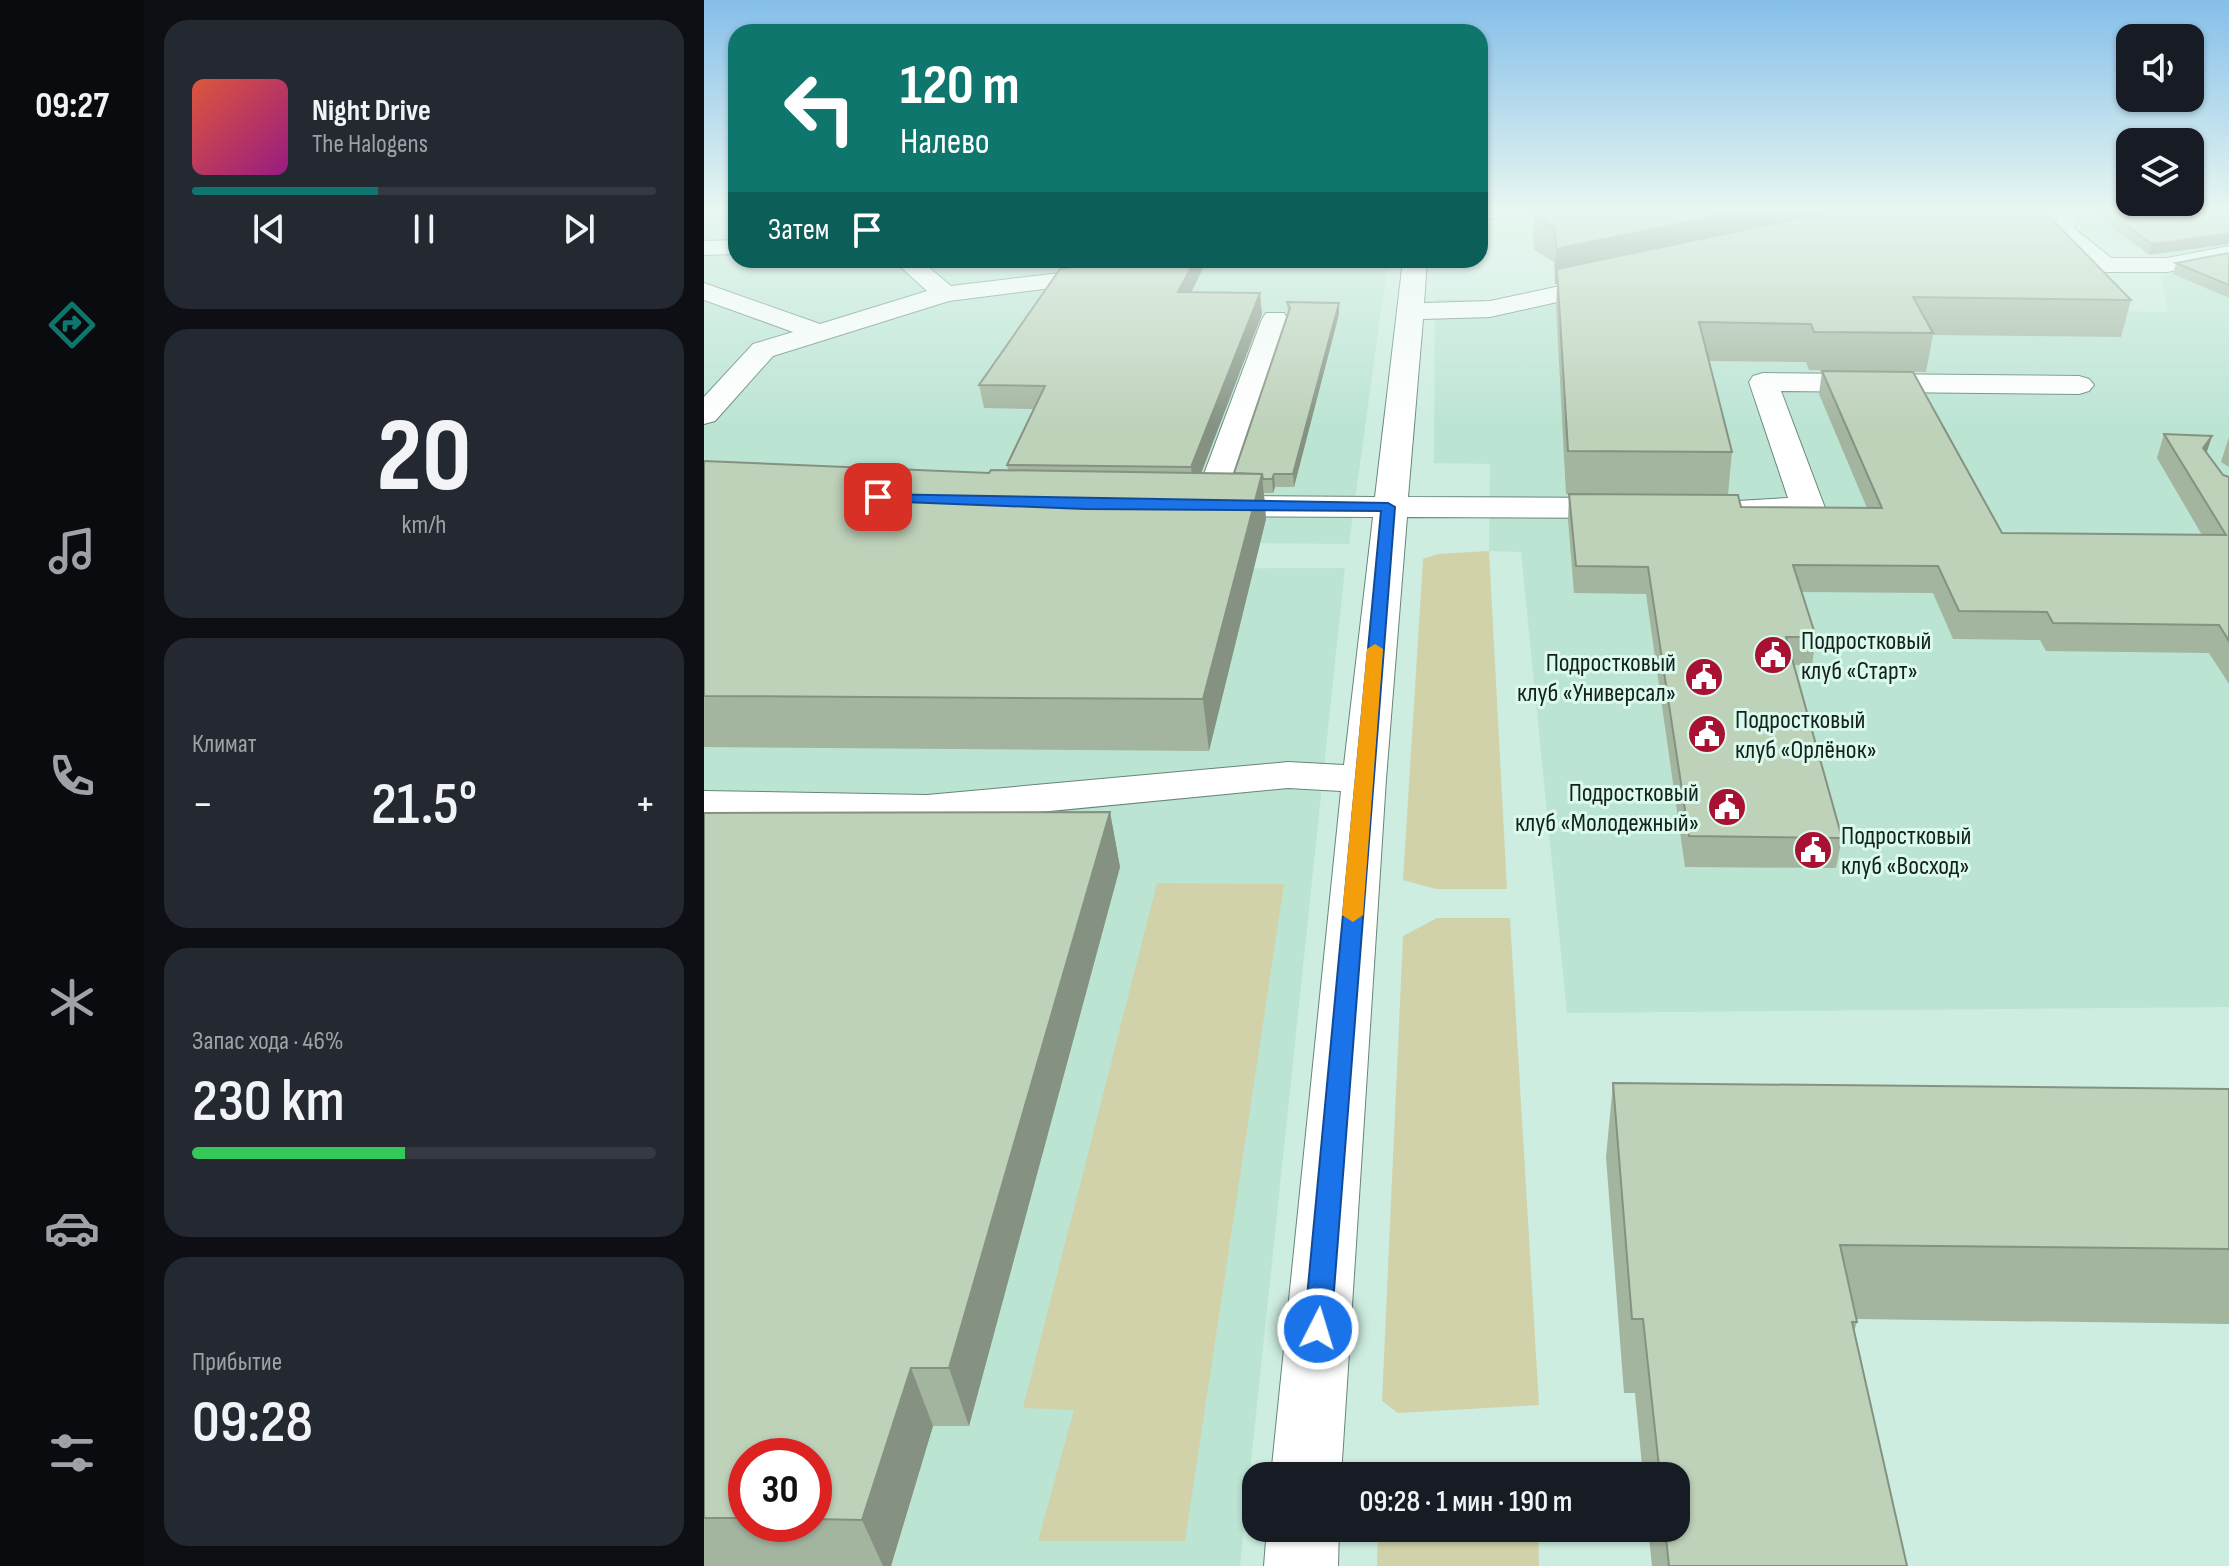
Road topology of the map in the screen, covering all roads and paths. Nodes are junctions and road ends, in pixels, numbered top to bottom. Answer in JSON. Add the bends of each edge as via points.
{"nodes":[{"id":1,"x":930,"y":281,"type":"edge"},
{"id":2,"x":1053,"y":281,"type":"edge"},
{"id":3,"x":1412,"y":281,"type":"edge"},
{"id":4,"x":1617,"y":281,"type":"edge"},
{"id":5,"x":704,"y":291,"type":"edge"},
{"id":6,"x":946,"y":294,"type":"junction"},
{"id":7,"x":1408,"y":311,"type":"junction"},
{"id":8,"x":1275,"y":319,"type":"dead end"},
{"id":9,"x":820,"y":333,"type":"junction"},
{"id":10,"x":2079,"y":385,"type":"dead end"},
{"id":11,"x":704,"y":415,"type":"edge"},
{"id":12,"x":1388,"y":507,"type":"junction"},
{"id":13,"x":1666,"y":508,"type":"edge"},
{"id":14,"x":1714,"y":508,"type":"edge"},
{"id":15,"x":1364,"y":779,"type":"junction"},
{"id":16,"x":704,"y":805,"type":"edge"},
{"id":17,"x":1307,"y":1462,"type":"edge"},
{"id":18,"x":1302,"y":1542,"type":"edge"},
{"id":19,"x":1301,"y":1566,"type":"edge"}],
"edges":[{"from":1,"to":6,"type":"street"},
{"from":2,"to":6,"type":"street"},
{"from":3,"to":7,"type":"street"},
{"from":4,"to":7,"type":"street","via":[[1490,309]]},
{"from":5,"to":9,"type":"street"},
{"from":6,"to":9,"type":"street"},
{"from":7,"to":12,"type":"street"},
{"from":8,"to":12,"type":"street","via":[[1193,506]]},
{"from":9,"to":11,"type":"street","via":[[763,350]]},
{"from":10,"to":14,"type":"street","via":[[1763,382],[1808,508]]},
{"from":12,"to":13,"type":"street"},
{"from":12,"to":15,"type":"street"},
{"from":15,"to":16,"type":"street","via":[[1288,775],[927,809]]},
{"from":15,"to":17,"type":"street"},
{"from":18,"to":19,"type":"street"}]}
